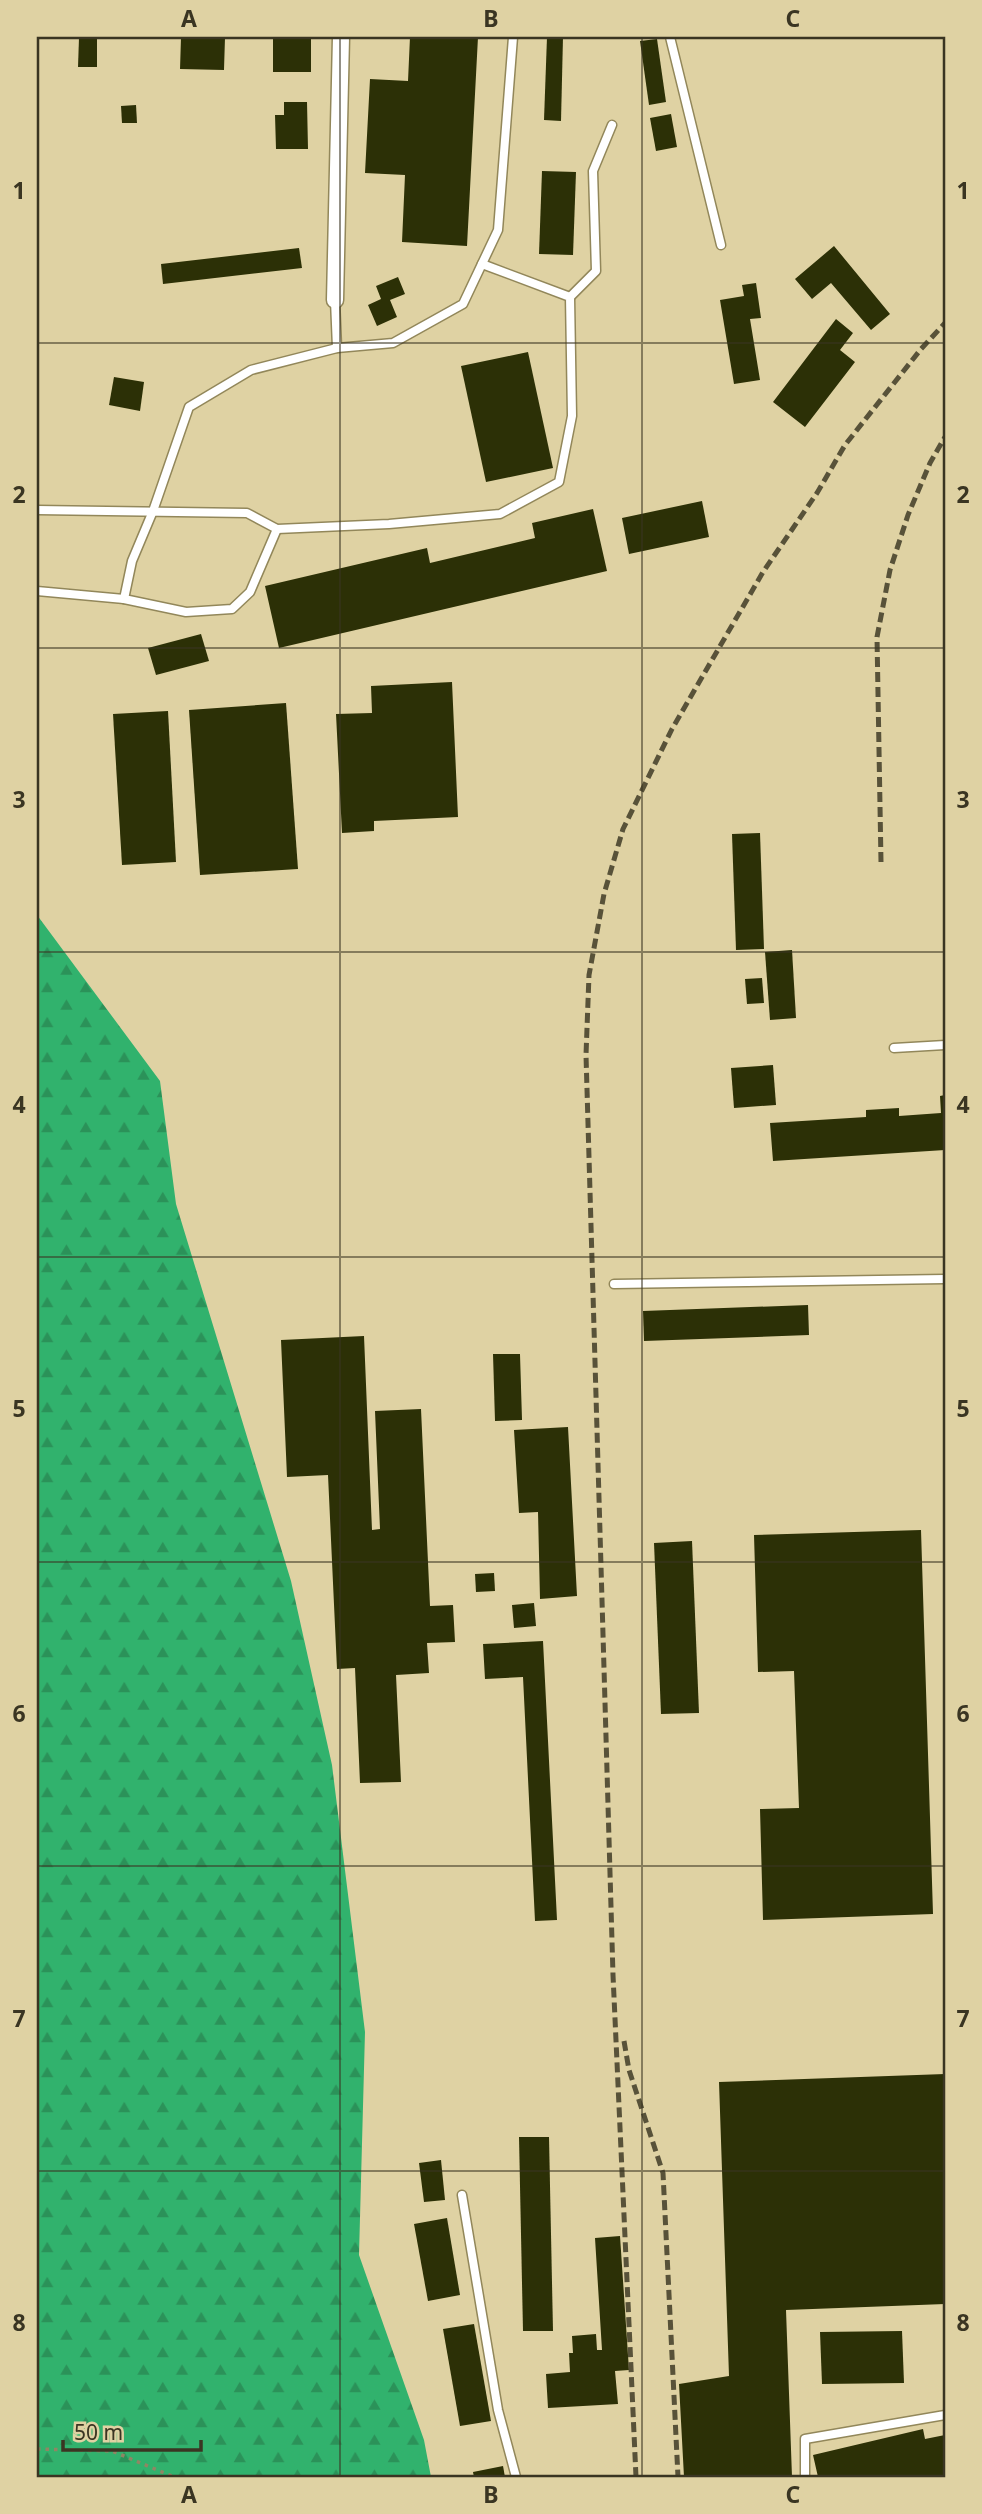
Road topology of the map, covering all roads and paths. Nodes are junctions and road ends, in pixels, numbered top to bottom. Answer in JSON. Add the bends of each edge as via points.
{"nodes":[{"id":1,"x":341,"y":37,"type":"edge"},
{"id":2,"x":513,"y":37,"type":"edge"},
{"id":3,"x":670,"y":37,"type":"edge"},
{"id":4,"x":612,"y":125,"type":"dead end"},
{"id":5,"x":721,"y":245,"type":"dead end"},
{"id":6,"x":482,"y":264,"type":"junction"},
{"id":7,"x":570,"y":297,"type":"junction"},
{"id":8,"x":335,"y":300,"type":"joint"},
{"id":9,"x":337,"y":348,"type":"junction"},
{"id":10,"x":37,"y":510,"type":"edge"},
{"id":11,"x":153,"y":511,"type":"junction"},
{"id":12,"x":277,"y":529,"type":"junction"},
{"id":13,"x":37,"y":591,"type":"edge"},
{"id":14,"x":124,"y":599,"type":"junction"},
{"id":15,"x":945,"y":1045,"type":"edge"},
{"id":16,"x":894,"y":1048,"type":"dead end"},
{"id":17,"x":945,"y":1279,"type":"edge"},
{"id":18,"x":614,"y":1284,"type":"dead end"},
{"id":19,"x":462,"y":2195,"type":"dead end"},
{"id":20,"x":945,"y":2414,"type":"edge"},
{"id":21,"x":37,"y":2449,"type":"edge"},
{"id":22,"x":174,"y":2477,"type":"edge"},
{"id":23,"x":516,"y":2477,"type":"edge"},
{"id":24,"x":805,"y":2477,"type":"edge"}],
"edges":[{"from":1,"to":8,"type":"street"},
{"from":2,"to":6,"type":"lane","via":[[498,230]]},
{"from":3,"to":5,"type":"lane"},
{"from":4,"to":7,"type":"lane","via":[[593,171],[596,271]]},
{"from":6,"to":7,"type":"lane"},
{"from":6,"to":9,"type":"lane","via":[[463,304],[393,343]]},
{"from":7,"to":12,"type":"lane","via":[[572,416],[559,482],[500,514]]},
{"from":8,"to":9,"type":"lane"},
{"from":9,"to":11,"type":"lane","via":[[251,370],[189,407]]},
{"from":10,"to":11,"type":"lane"},
{"from":11,"to":12,"type":"lane","via":[[247,513]]},
{"from":11,"to":14,"type":"lane","via":[[132,561]]},
{"from":12,"to":14,"type":"lane","via":[[250,592],[232,609],[186,612]]},
{"from":13,"to":14,"type":"lane"},
{"from":15,"to":16,"type":"lane"},
{"from":17,"to":18,"type":"lane"},
{"from":19,"to":23,"type":"lane","via":[[498,2410]]},
{"from":20,"to":24,"type":"lane","via":[[805,2439]]},
{"from":21,"to":22,"type":"path","via":[[112,2451]]}]}
